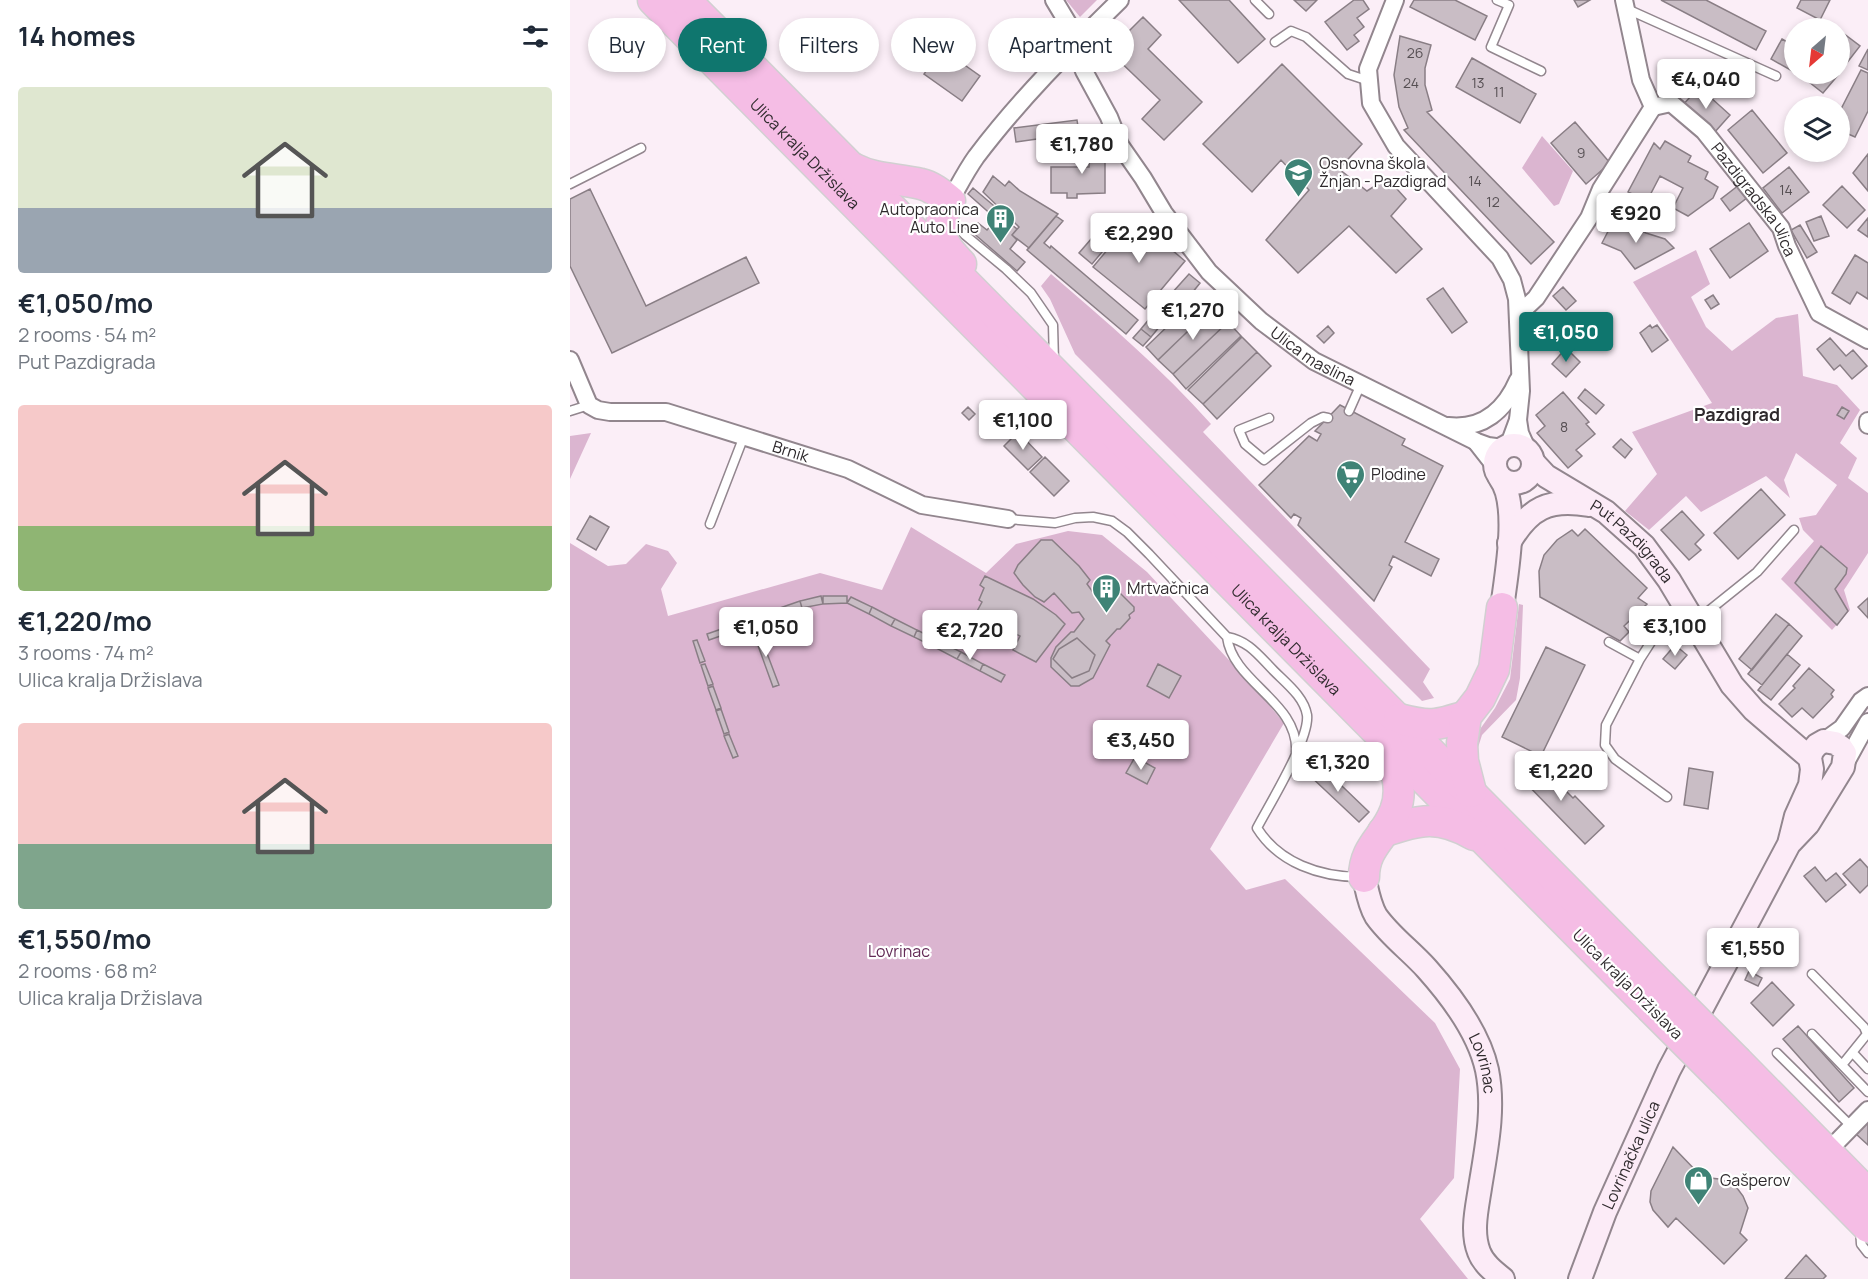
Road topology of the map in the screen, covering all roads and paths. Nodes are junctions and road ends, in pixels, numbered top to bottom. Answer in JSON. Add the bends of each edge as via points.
{"nodes":[{"id":1,"x":653,"y":0,"type":"edge"},
{"id":2,"x":685,"y":0,"type":"edge"},
{"id":3,"x":1054,"y":0,"type":"edge"},
{"id":4,"x":1120,"y":0,"type":"edge"},
{"id":5,"x":1255,"y":0,"type":"edge"},
{"id":6,"x":1395,"y":0,"type":"edge"},
{"id":7,"x":1497,"y":0,"type":"edge"},
{"id":8,"x":1625,"y":4,"type":"edge"},
{"id":9,"x":1269,"y":14,"type":"dead end"},
{"id":10,"x":1065,"y":18,"type":"edge"},
{"id":11,"x":1102,"y":18,"type":"edge"},
{"id":12,"x":1275,"y":42,"type":"dead end"},
{"id":13,"x":1541,"y":71,"type":"dead end"},
{"id":14,"x":1049,"y":72,"type":"edge"},
{"id":15,"x":1085,"y":72,"type":"edge"},
{"id":16,"x":1776,"y":76,"type":"dead end"},
{"id":17,"x":1369,"y":81,"type":"junction"},
{"id":18,"x":1653,"y":107,"type":"junction"},
{"id":19,"x":641,"y":148,"type":"dead end"},
{"id":20,"x":851,"y":168,"type":"junction"},
{"id":21,"x":570,"y":184,"type":"edge"},
{"id":22,"x":946,"y":207,"type":"junction"},
{"id":23,"x":878,"y":212,"type":"junction"},
{"id":24,"x":906,"y":240,"type":"junction"},
{"id":25,"x":1518,"y":314,"type":"junction"},
{"id":26,"x":999,"y":318,"type":"junction"},
{"id":27,"x":1868,"y":340,"type":"edge"},
{"id":28,"x":570,"y":360,"type":"edge"},
{"id":29,"x":1055,"y":374,"type":"junction"},
{"id":30,"x":1520,"y":376,"type":"junction"},
{"id":31,"x":1361,"y":384,"type":"junction"},
{"id":32,"x":589,"y":405,"type":"junction"},
{"id":33,"x":570,"y":411,"type":"edge"},
{"id":34,"x":1349,"y":411,"type":"dead end"},
{"id":35,"x":1269,"y":418,"type":"dead end"},
{"id":36,"x":1328,"y":418,"type":"dead end"},
{"id":37,"x":1441,"y":424,"type":"junction"},
{"id":38,"x":744,"y":436,"type":"junction"},
{"id":39,"x":1514,"y":464,"type":"junction"},
{"id":40,"x":1598,"y":506,"type":"junction"},
{"id":41,"x":1008,"y":519,"type":"joint"},
{"id":42,"x":710,"y":524,"type":"dead end"},
{"id":43,"x":1794,"y":530,"type":"dead end"},
{"id":44,"x":1509,"y":543,"type":"junction"},
{"id":45,"x":1502,"y":608,"type":"joint"},
{"id":46,"x":1689,"y":615,"type":"junction"},
{"id":47,"x":1227,"y":637,"type":"junction"},
{"id":48,"x":1609,"y":642,"type":"dead end"},
{"id":49,"x":1640,"y":659,"type":"junction"},
{"id":50,"x":1868,"y":696,"type":"edge"},
{"id":51,"x":1466,"y":716,"type":"junction"},
{"id":52,"x":1868,"y":722,"type":"edge"},
{"id":53,"x":1391,"y":729,"type":"junction"},
{"id":54,"x":1296,"y":752,"type":"junction"},
{"id":55,"x":1816,"y":753,"type":"junction"},
{"id":56,"x":1843,"y":767,"type":"junction"},
{"id":57,"x":1471,"y":792,"type":"junction"},
{"id":58,"x":1667,"y":797,"type":"dead end"},
{"id":59,"x":1383,"y":832,"type":"junction"},
{"id":60,"x":1486,"y":842,"type":"junction"},
{"id":61,"x":1789,"y":844,"type":"junction"},
{"id":62,"x":1364,"y":877,"type":"junction"},
{"id":63,"x":1812,"y":974,"type":"dead end"},
{"id":64,"x":1655,"y":996,"type":"junction"},
{"id":65,"x":1812,"y":1034,"type":"dead end"},
{"id":66,"x":1777,"y":1053,"type":"dead end"},
{"id":67,"x":1853,"y":1053,"type":"junction"},
{"id":68,"x":1842,"y":1065,"type":"junction"},
{"id":69,"x":1868,"y":1069,"type":"edge"},
{"id":70,"x":1731,"y":1072,"type":"junction"},
{"id":71,"x":1868,"y":1092,"type":"edge"},
{"id":72,"x":1868,"y":1110,"type":"edge"},
{"id":73,"x":1852,"y":1127,"type":"junction"},
{"id":74,"x":1827,"y":1152,"type":"junction"},
{"id":75,"x":1865,"y":1213,"type":"edge"},
{"id":76,"x":1868,"y":1253,"type":"edge"},
{"id":77,"x":1503,"y":1279,"type":"edge"},
{"id":78,"x":1580,"y":1279,"type":"edge"}],
"edges":[{"from":1,"to":23,"type":"highway","name":"Ulica kralja Držislava"},
{"from":2,"to":20,"type":"highway","name":"Ulica kralja Držislava","via":[[718,26]]},
{"from":3,"to":10,"type":"street","name":"Ulica maslina"},
{"from":4,"to":11,"type":"street"},
{"from":5,"to":9,"type":"lane"},
{"from":6,"to":17,"type":"street","via":[[1368,69]]},
{"from":7,"to":13,"type":"lane","via":[[1509,5],[1491,47]]},
{"from":8,"to":16,"type":"lane"},
{"from":8,"to":18,"type":"street","via":[[1641,80]]},
{"from":12,"to":17,"type":"lane","via":[[1291,31],[1306,37],[1348,74]]},
{"from":14,"to":22,"type":"street","via":[[1001,125]]},
{"from":15,"to":31,"type":"street","name":"Ulica maslina","via":[[1120,145],[1209,272],[1285,340],[1314,361]]},
{"from":17,"to":25,"type":"street","via":[[1371,103],[1396,146],[1500,258],[1512,280]]},
{"from":18,"to":25,"type":"street","via":[[1601,189],[1589,218],[1536,298]]},
{"from":18,"to":27,"type":"street","name":"Pazdigradska ulica","via":[[1671,103],[1704,131],[1781,228],[1819,313]]},
{"from":19,"to":21,"type":"lane"},
{"from":20,"to":22,"type":"highway","via":[[920,183],[934,190]]},
{"from":20,"to":23,"type":"highway","name":"Ulica kralja Držislava"},
{"from":22,"to":26,"type":"highway","via":[[943,245],[996,299]]},
{"from":22,"to":29,"type":"lane","via":[[965,235],[1031,293],[1053,325]]},
{"from":23,"to":24,"type":"highway","name":"Ulica kralja Držislava"},
{"from":24,"to":26,"type":"highway","name":"Ulica kralja Držislava"},
{"from":24,"to":53,"type":"highway","name":"Ulica kralja Držislava"},
{"from":25,"to":30,"type":"street"},
{"from":26,"to":29,"type":"highway","name":"Ulica kralja Držislava"},
{"from":28,"to":32,"type":"street"},
{"from":29,"to":53,"type":"highway","name":"Ulica kralja Držislava"},
{"from":30,"to":37,"type":"street","via":[[1510,398],[1492,417],[1471,425]]},
{"from":30,"to":39,"type":"street","via":[[1520,433]]},
{"from":31,"to":34,"type":"lane"},
{"from":31,"to":37,"type":"street","name":"Ulica maslina"},
{"from":32,"to":33,"type":"lane"},
{"from":32,"to":38,"type":"street","name":"Brnik","via":[[610,412],[666,412]]},
{"from":35,"to":36,"type":"lane","via":[[1239,430],[1245,444],[1264,460],[1311,423]]},
{"from":37,"to":39,"type":"street","name":"Ulica maslina","via":[[1497,448]]},
{"from":38,"to":41,"type":"street","name":"Brnik","via":[[848,469],[922,505]]},
{"from":38,"to":42,"type":"lane"},
{"from":39,"to":40,"type":"street","name":"Put Pazdigrada","via":[[1533,479],[1555,482]]},
{"from":39,"to":44,"type":"street","via":[[1506,485],[1511,508]]},
{"from":40,"to":44,"type":"street","via":[[1565,502],[1540,507],[1521,524]]},
{"from":40,"to":46,"type":"street","name":"Put Pazdigrada","via":[[1644,546]]},
{"from":41,"to":47,"type":"lane","via":[[1055,523],[1093,517],[1112,521],[1149,554]]},
{"from":43,"to":46,"type":"lane","via":[[1756,572]]},
{"from":44,"to":45,"type":"street"},
{"from":45,"to":51,"type":"highway","via":[[1494,669]]},
{"from":46,"to":49,"type":"lane","via":[[1658,631]]},
{"from":46,"to":55,"type":"street","name":"Put Pazdigrada","via":[[1732,685],[1754,710]]},
{"from":47,"to":54,"type":"lane","via":[[1235,660],[1294,730]]},
{"from":47,"to":54,"type":"lane","via":[[1240,639],[1257,653],[1300,698],[1307,714],[1304,737]]},
{"from":48,"to":49,"type":"lane"},
{"from":49,"to":58,"type":"lane","via":[[1606,724],[1605,745],[1614,759]]},
{"from":50,"to":55,"type":"street"},
{"from":51,"to":53,"type":"highway","via":[[1438,725]]},
{"from":51,"to":57,"type":"highway","via":[[1463,761]]},
{"from":52,"to":56,"type":"street"},
{"from":53,"to":57,"type":"highway","name":"Ulica kralja Držislava"},
{"from":53,"to":59,"type":"highway","via":[[1399,788],[1396,811]]},
{"from":53,"to":60,"type":"highway","name":"Ulica kralja Držislava"},
{"from":54,"to":62,"type":"lane","via":[[1257,828],[1272,847],[1304,867],[1338,877]]},
{"from":55,"to":56,"type":"street","via":[[1825,777],[1833,777]]},
{"from":55,"to":56,"type":"street","via":[[1835,743],[1845,757]]},
{"from":55,"to":61,"type":"street","via":[[1810,785]]},
{"from":56,"to":61,"type":"street","via":[[1808,824]]},
{"from":57,"to":64,"type":"highway","name":"Ulica kralja Držislava"},
{"from":59,"to":60,"type":"highway","via":[[1433,820],[1456,825]]},
{"from":59,"to":62,"type":"highway","via":[[1366,857]]},
{"from":60,"to":64,"type":"highway","name":"Ulica kralja Držislava"},
{"from":61,"to":78,"type":"street","name":"Lovrinačka ulica","via":[[1687,1036],[1621,1174]]},
{"from":62,"to":77,"type":"street","name":"Lovrinac","via":[[1376,916],[1450,997],[1479,1044],[1491,1096],[1475,1224],[1478,1251],[1489,1268]]},
{"from":63,"to":67,"type":"lane","via":[[1864,1027],[1867,1034]]},
{"from":64,"to":70,"type":"highway","name":"Ulica kralja Držislava","bridge":true},
{"from":65,"to":68,"type":"lane"},
{"from":66,"to":73,"type":"lane"},
{"from":67,"to":68,"type":"lane"},
{"from":67,"to":69,"type":"lane"},
{"from":68,"to":71,"type":"lane"},
{"from":70,"to":74,"type":"highway","name":"Ulica kralja Držislava"},
{"from":70,"to":75,"type":"highway","name":"Ulica kralja Držislava"},
{"from":72,"to":73,"type":"street"},
{"from":73,"to":74,"type":"street"},
{"from":74,"to":75,"type":"highway","name":"Ulica kralja Držislava"},
{"from":75,"to":76,"type":"lane","via":[[1861,1244]]}]}
